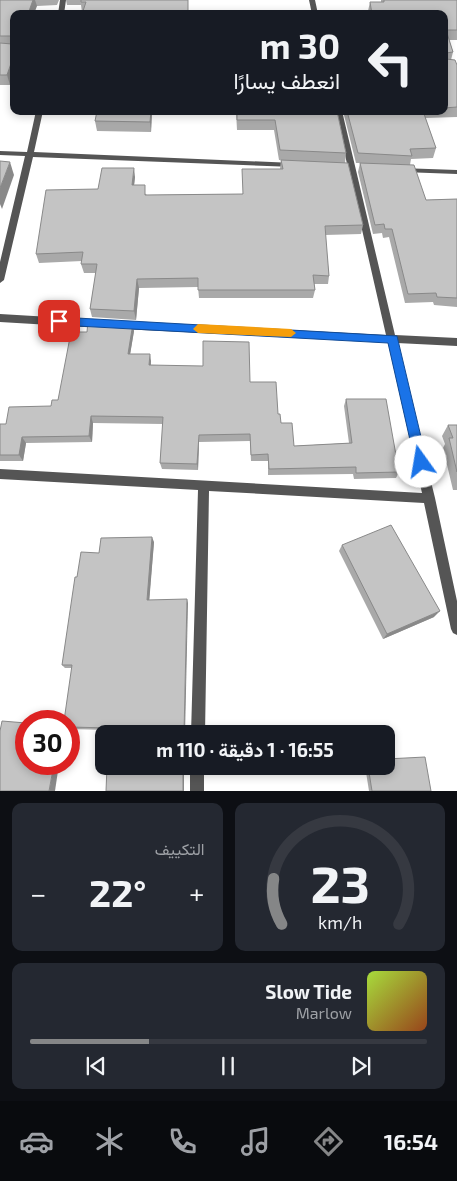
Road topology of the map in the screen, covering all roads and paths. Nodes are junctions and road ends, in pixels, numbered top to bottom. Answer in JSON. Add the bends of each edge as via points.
{"nodes":[{"id":1,"x":39,"y":115,"type":"edge"},
{"id":2,"x":339,"y":115,"type":"edge"},
{"id":3,"x":0,"y":153,"type":"edge"},
{"id":4,"x":30,"y":154,"type":"junction"},
{"id":5,"x":303,"y":165,"type":"edge"},
{"id":6,"x":390,"y":169,"type":"edge"},
{"id":7,"x":457,"y":172,"type":"edge"},
{"id":8,"x":0,"y":280,"type":"edge"},
{"id":9,"x":0,"y":318,"type":"edge"},
{"id":10,"x":393,"y":339,"type":"junction"},
{"id":11,"x":457,"y":342,"type":"edge"},
{"id":12,"x":0,"y":474,"type":"edge"},
{"id":13,"x":204,"y":486,"type":"junction"},
{"id":14,"x":429,"y":498,"type":"junction"},
{"id":15,"x":457,"y":630,"type":"edge"},
{"id":16,"x":198,"y":725,"type":"edge"},
{"id":17,"x":198,"y":775,"type":"edge"},
{"id":18,"x":197,"y":791,"type":"edge"}],
"edges":[{"from":1,"to":4,"type":"street"},
{"from":2,"to":10,"type":"street"},
{"from":3,"to":4,"type":"street"},
{"from":4,"to":5,"type":"street"},
{"from":4,"to":8,"type":"street"},
{"from":6,"to":7,"type":"street"},
{"from":9,"to":10,"type":"street"},
{"from":10,"to":11,"type":"street"},
{"from":10,"to":14,"type":"street"},
{"from":12,"to":13,"type":"street"},
{"from":13,"to":14,"type":"street"},
{"from":13,"to":16,"type":"street"},
{"from":14,"to":15,"type":"street"},
{"from":17,"to":18,"type":"street"}]}
